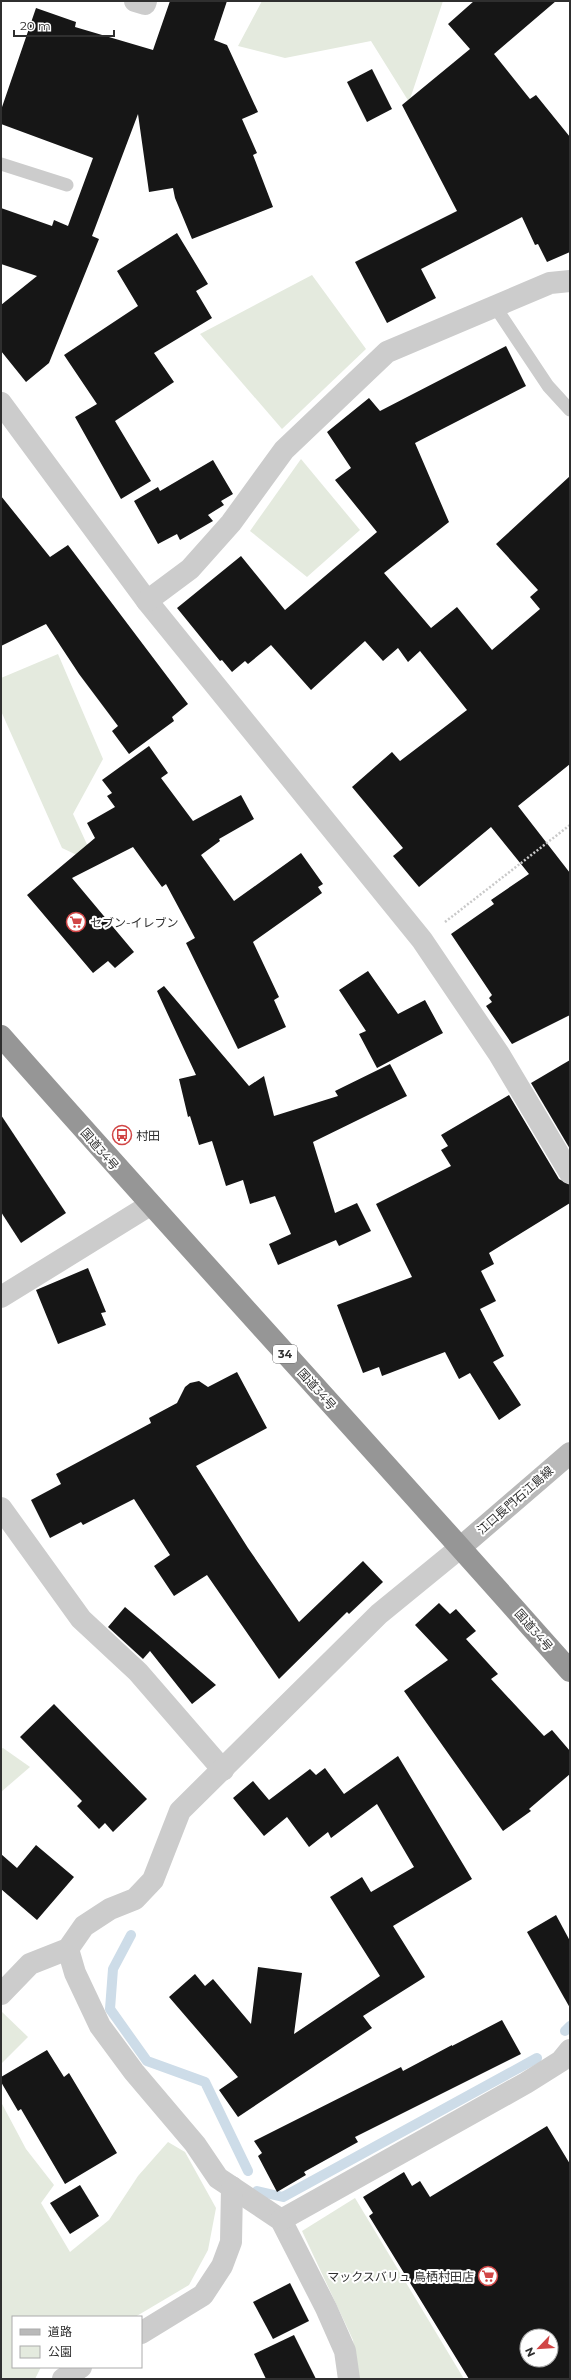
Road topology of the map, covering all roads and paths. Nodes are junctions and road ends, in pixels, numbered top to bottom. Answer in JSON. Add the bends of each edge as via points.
{"nodes":[{"id":1,"x":135,"y":1,"type":"edge"},
{"id":2,"x":146,"y":1,"type":"edge"},
{"id":3,"x":1,"y":164,"type":"edge"},
{"id":4,"x":67,"y":185,"type":"dead end"},
{"id":5,"x":570,"y":281,"type":"edge"},
{"id":6,"x":494,"y":305,"type":"junction"},
{"id":7,"x":1,"y":402,"type":"edge"},
{"id":8,"x":570,"y":410,"type":"edge"},
{"id":9,"x":147,"y":600,"type":"junction"},
{"id":10,"x":570,"y":825,"type":"edge"},
{"id":11,"x":422,"y":940,"type":"junction"},
{"id":12,"x":1,"y":1036,"type":"edge"},
{"id":13,"x":570,"y":1173,"type":"edge"},
{"id":14,"x":150,"y":1205,"type":"junction"},
{"id":15,"x":1,"y":1297,"type":"edge"},
{"id":16,"x":570,"y":1453,"type":"edge"},
{"id":17,"x":1,"y":1508,"type":"edge"},
{"id":18,"x":461,"y":1547,"type":"junction"},
{"id":19,"x":570,"y":1671,"type":"edge"},
{"id":20,"x":223,"y":1770,"type":"junction"},
{"id":21,"x":68,"y":1949,"type":"junction"},
{"id":22,"x":1,"y":1994,"type":"edge"},
{"id":23,"x":570,"y":2050,"type":"edge"},
{"id":24,"x":232,"y":2186,"type":"junction"},
{"id":25,"x":281,"y":2220,"type":"junction"},
{"id":26,"x":142,"y":2332,"type":"edge"},
{"id":27,"x":79,"y":2368,"type":"edge"},
{"id":28,"x":63,"y":2379,"type":"edge"},
{"id":29,"x":349,"y":2379,"type":"edge"}],
"edges":[{"from":1,"to":2,"type":"street","via":[[145,4]]},
{"from":3,"to":4,"type":"lane"},
{"from":5,"to":6,"type":"street","via":[[550,283]]},
{"from":6,"to":8,"type":"lane","via":[[548,386]]},
{"from":6,"to":9,"type":"street","via":[[386,352],[284,450],[231,523],[190,569]]},
{"from":7,"to":9,"type":"street"},
{"from":9,"to":11,"type":"street"},
{"from":10,"to":11,"type":"path"},
{"from":11,"to":13,"type":"street","via":[[500,1054]]},
{"from":12,"to":14,"type":"highway","name":"国道34号","number":"34"},
{"from":14,"to":15,"type":"street"},
{"from":14,"to":18,"type":"highway","name":"国道34号","number":"34"},
{"from":16,"to":18,"type":"main road","name":"江口長門石江島線"},
{"from":17,"to":20,"type":"street","via":[[81,1619],[138,1672]]},
{"from":18,"to":19,"type":"highway","name":"国道34号","number":"34"},
{"from":18,"to":20,"type":"street","via":[[379,1614]]},
{"from":20,"to":21,"type":"street","via":[[180,1811],[153,1880],[135,1899],[110,1909],[84,1926]]},
{"from":21,"to":22,"type":"street","via":[[30,1964]]},
{"from":21,"to":24,"type":"street","via":[[75,1973],[100,2026],[134,2072],[195,2144],[218,2178]]},
{"from":23,"to":25,"type":"street","via":[[561,2061],[526,2083]]},
{"from":24,"to":25,"type":"street"},
{"from":24,"to":26,"type":"street","via":[[231,2242],[222,2266],[203,2295]]},
{"from":25,"to":29,"type":"street","via":[[345,2351]]},
{"from":27,"to":28,"type":"street"}]}
